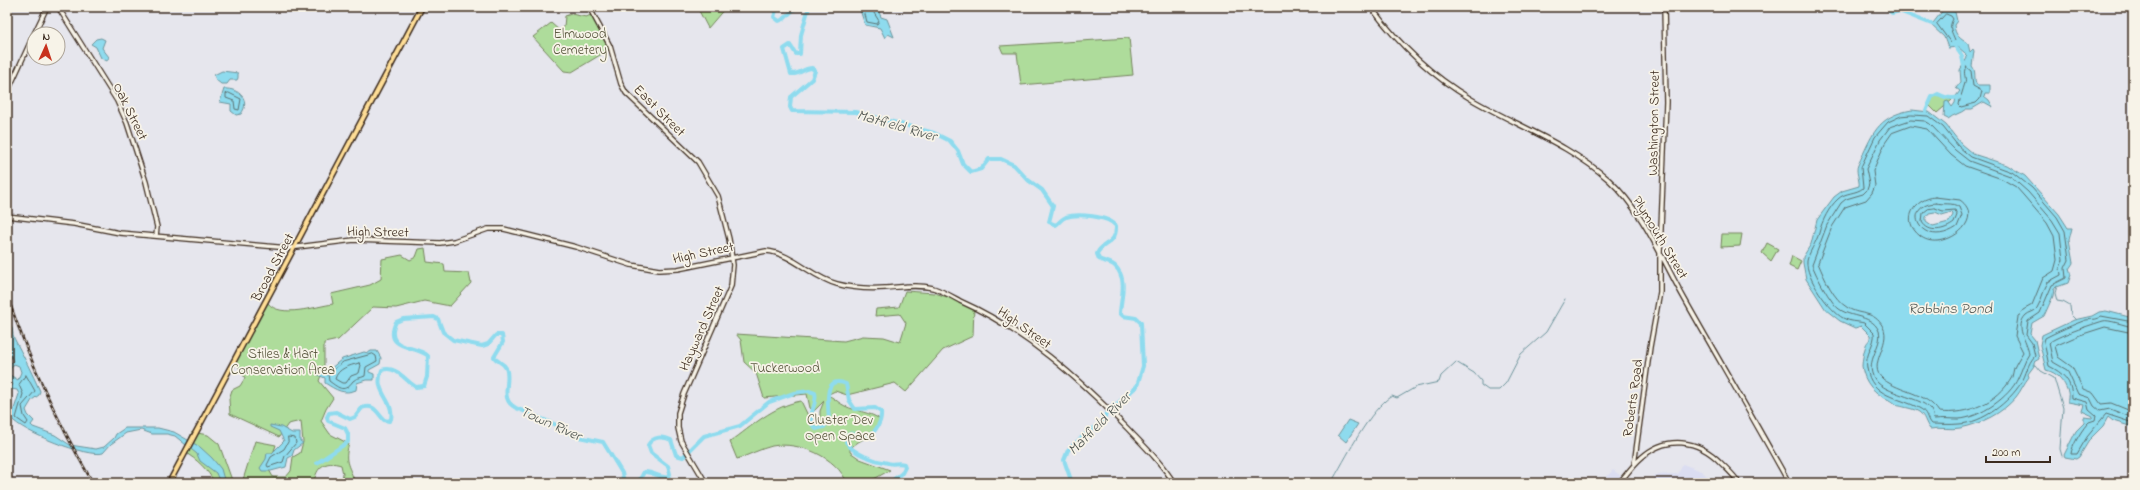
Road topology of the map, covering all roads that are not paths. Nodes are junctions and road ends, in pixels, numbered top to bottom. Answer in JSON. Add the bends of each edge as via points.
{"nodes":[{"id":1,"x":47,"y":7,"type":"edge"},
{"id":2,"x":58,"y":7,"type":"edge"},
{"id":3,"x":422,"y":7,"type":"edge"},
{"id":4,"x":588,"y":7,"type":"edge"},
{"id":5,"x":1371,"y":7,"type":"edge"},
{"id":6,"x":1664,"y":7,"type":"edge"},
{"id":7,"x":38,"y":26,"type":"edge"},
{"id":8,"x":26,"y":51,"type":"edge"},
{"id":9,"x":7,"y":92,"type":"edge"},
{"id":10,"x":694,"y":158,"type":"joint"},
{"id":11,"x":7,"y":216,"type":"edge"},
{"id":12,"x":157,"y":227,"type":"junction"},
{"id":13,"x":156,"y":236,"type":"junction"},
{"id":14,"x":164,"y":236,"type":"junction"},
{"id":15,"x":295,"y":247,"type":"junction"},
{"id":16,"x":1660,"y":252,"type":"junction"},
{"id":17,"x":732,"y":257,"type":"junction"},
{"id":18,"x":1652,"y":334,"type":"joint"},
{"id":19,"x":1634,"y":465,"type":"junction"},
{"id":20,"x":169,"y":483,"type":"edge"},
{"id":21,"x":706,"y":483,"type":"edge"},
{"id":22,"x":1174,"y":483,"type":"edge"},
{"id":23,"x":1619,"y":483,"type":"edge"},
{"id":24,"x":1739,"y":483,"type":"edge"},
{"id":25,"x":1789,"y":483,"type":"edge"}],
"edges":[{"from":1,"to":7,"type":"street"},
{"from":2,"to":12,"type":"street","name":"Oak Street","via":[[124,114],[140,156]]},
{"from":3,"to":15,"type":"main road","name":"Broad Street"},
{"from":4,"to":10,"type":"street","name":"East Street","via":[[610,46],[621,84],[628,95]]},
{"from":5,"to":16,"type":"street","name":"Plymouth Street","via":[[1399,43],[1448,85],[1570,151],[1599,172],[1628,202]]},
{"from":6,"to":16,"type":"street","name":"Washington Street","via":[[1666,102]]},
{"from":8,"to":9,"type":"street"},
{"from":10,"to":17,"type":"street","name":"Hayward Street","via":[[719,199]]},
{"from":11,"to":13,"type":"street","name":"High Street"},
{"from":12,"to":13,"type":"street","name":"Oak Street"},
{"from":12,"to":14,"type":"street"},
{"from":13,"to":14,"type":"street","name":"High Street"},
{"from":14,"to":15,"type":"street","name":"High Street"},
{"from":15,"to":17,"type":"street","name":"High Street","via":[[359,240],[436,243],[496,228],[529,234],[655,270],[678,269]]},
{"from":15,"to":20,"type":"main road","name":"Broad Street"},
{"from":16,"to":18,"type":"street","name":"Washington Street","via":[[1660,292]]},
{"from":16,"to":25,"type":"street","name":"Plymouth Street"},
{"from":17,"to":21,"type":"street","name":"Hayward Street","via":[[733,274],[730,290],[680,405],[679,433]]},
{"from":17,"to":22,"type":"street","name":"High Street","via":[[770,251],[837,284],[878,289],[918,286],[940,290],[986,313],[1062,366],[1112,412],[1161,464]]},
{"from":18,"to":19,"type":"street","name":"Roberts Road"},
{"from":19,"to":23,"type":"street"},
{"from":19,"to":24,"type":"street","via":[[1656,448],[1673,442],[1684,442],[1699,446],[1708,452],[1736,477]]}]}
